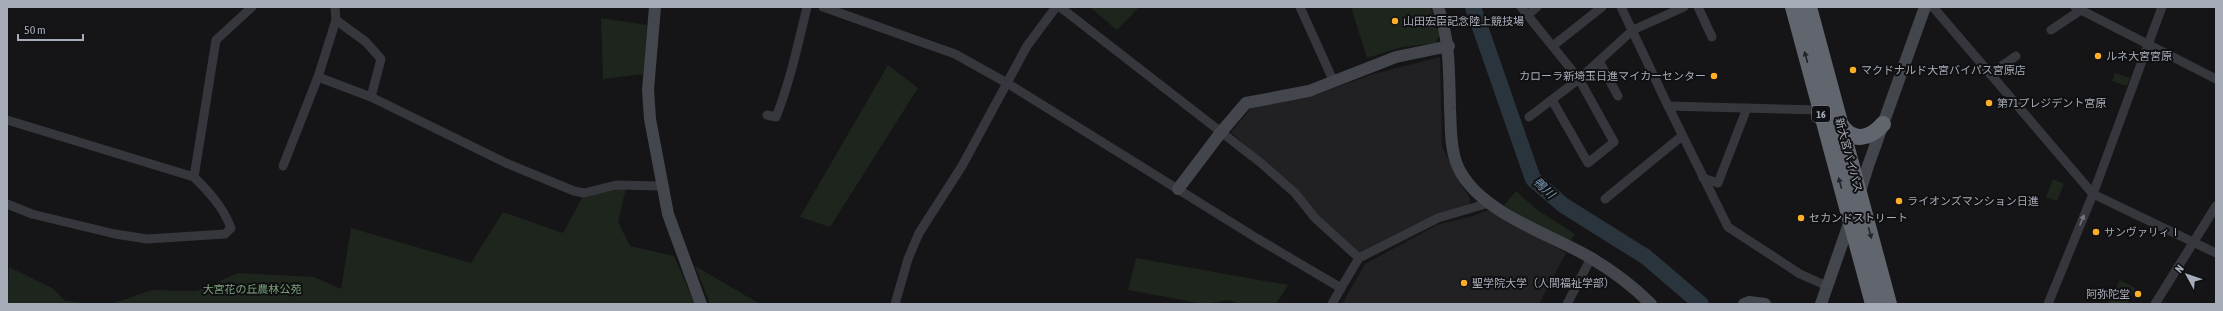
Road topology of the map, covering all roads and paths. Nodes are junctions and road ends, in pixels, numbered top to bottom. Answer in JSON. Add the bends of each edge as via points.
{"nodes":[{"id":1,"x":252,"y":7,"type":"edge"},
{"id":2,"x":335,"y":7,"type":"edge"},
{"id":3,"x":655,"y":7,"type":"edge"},
{"id":4,"x":807,"y":7,"type":"edge"},
{"id":5,"x":823,"y":7,"type":"edge"},
{"id":6,"x":1056,"y":7,"type":"edge"},
{"id":7,"x":1060,"y":7,"type":"edge"},
{"id":8,"x":1300,"y":7,"type":"edge"},
{"id":9,"x":1438,"y":7,"type":"edge"},
{"id":10,"x":1521,"y":7,"type":"edge"},
{"id":11,"x":1537,"y":7,"type":"edge"},
{"id":12,"x":1602,"y":7,"type":"edge"},
{"id":13,"x":1621,"y":7,"type":"edge"},
{"id":14,"x":1684,"y":7,"type":"edge"},
{"id":15,"x":1698,"y":7,"type":"edge"},
{"id":16,"x":1793,"y":7,"type":"edge"},
{"id":17,"x":1809,"y":7,"type":"edge"},
{"id":18,"x":1925,"y":7,"type":"edge"},
{"id":19,"x":1933,"y":7,"type":"edge"},
{"id":20,"x":2162,"y":7,"type":"edge"},
{"id":21,"x":2078,"y":9,"type":"edge"},
{"id":22,"x":1528,"y":15,"type":"junction"},
{"id":23,"x":336,"y":20,"type":"junction"},
{"id":24,"x":1633,"y":30,"type":"junction"},
{"id":25,"x":2051,"y":30,"type":"dead end"},
{"id":26,"x":1712,"y":37,"type":"dead end"},
{"id":27,"x":2148,"y":44,"type":"junction"},
{"id":28,"x":1554,"y":45,"type":"junction"},
{"id":29,"x":1449,"y":46,"type":"junction"},
{"id":30,"x":2016,"y":56,"type":"dead end"},
{"id":31,"x":1599,"y":62,"type":"junction"},
{"id":32,"x":1990,"y":74,"type":"junction"},
{"id":33,"x":318,"y":77,"type":"junction"},
{"id":34,"x":1579,"y":79,"type":"junction"},
{"id":35,"x":2216,"y":79,"type":"edge"},
{"id":36,"x":1333,"y":80,"type":"junction"},
{"id":37,"x":1007,"y":83,"type":"junction"},
{"id":38,"x":1618,"y":96,"type":"dead end"},
{"id":39,"x":371,"y":97,"type":"junction"},
{"id":40,"x":1552,"y":100,"type":"junction"},
{"id":41,"x":1668,"y":106,"type":"junction"},
{"id":42,"x":1747,"y":108,"type":"junction"},
{"id":43,"x":1820,"y":110,"type":"junction"},
{"id":44,"x":767,"y":115,"type":"dead end"},
{"id":45,"x":1530,"y":117,"type":"dead end"},
{"id":46,"x":7,"y":120,"type":"edge"},
{"id":47,"x":1883,"y":124,"type":"junction"},
{"id":48,"x":1841,"y":125,"type":"junction"},
{"id":49,"x":1222,"y":131,"type":"junction"},
{"id":50,"x":1682,"y":136,"type":"junction"},
{"id":51,"x":283,"y":166,"type":"dead end"},
{"id":52,"x":194,"y":177,"type":"junction"},
{"id":53,"x":1703,"y":178,"type":"junction"},
{"id":54,"x":662,"y":186,"type":"junction"},
{"id":55,"x":1178,"y":189,"type":"junction"},
{"id":56,"x":2092,"y":194,"type":"junction"},
{"id":57,"x":1860,"y":195,"type":"junction"},
{"id":58,"x":1605,"y":199,"type":"dead end"},
{"id":59,"x":1490,"y":203,"type":"junction"},
{"id":60,"x":7,"y":204,"type":"edge"},
{"id":61,"x":2216,"y":206,"type":"edge"},
{"id":62,"x":1851,"y":220,"type":"junction"},
{"id":63,"x":2194,"y":243,"type":"junction"},
{"id":64,"x":2216,"y":253,"type":"edge"},
{"id":65,"x":1359,"y":258,"type":"junction"},
{"id":66,"x":1591,"y":258,"type":"junction"},
{"id":67,"x":1827,"y":286,"type":"junction"},
{"id":68,"x":1341,"y":288,"type":"junction"},
{"id":69,"x":1570,"y":303,"type":"edge"},
{"id":70,"x":701,"y":304,"type":"edge"},
{"id":71,"x":895,"y":304,"type":"edge"},
{"id":72,"x":1332,"y":304,"type":"edge"},
{"id":73,"x":1651,"y":304,"type":"edge"},
{"id":74,"x":1744,"y":304,"type":"edge"},
{"id":75,"x":1765,"y":304,"type":"edge"},
{"id":76,"x":1821,"y":304,"type":"edge"},
{"id":77,"x":1873,"y":304,"type":"edge"},
{"id":78,"x":1889,"y":304,"type":"edge"},
{"id":79,"x":2048,"y":304,"type":"edge"},
{"id":80,"x":2155,"y":304,"type":"edge"}],
"edges":[{"from":1,"to":52,"type":"street","via":[[216,40]]},
{"from":2,"to":23,"type":"street"},
{"from":3,"to":54,"type":"street","via":[[648,90],[650,119]]},
{"from":4,"to":44,"type":"street","via":[[789,80],[776,117]]},
{"from":5,"to":37,"type":"street","via":[[955,54]]},
{"from":6,"to":37,"type":"street","via":[[1027,46]]},
{"from":7,"to":49,"type":"street"},
{"from":8,"to":36,"type":"street"},
{"from":9,"to":29,"type":"street"},
{"from":10,"to":22,"type":"street"},
{"from":11,"to":22,"type":"street"},
{"from":12,"to":28,"type":"street"},
{"from":13,"to":24,"type":"street"},
{"from":14,"to":24,"type":"street"},
{"from":15,"to":26,"type":"street"},
{"from":43,"to":16,"type":"highway","name":"新大宮バイパス","number":"16","one_way":true},
{"from":17,"to":48,"type":"highway","name":"新大宮バイパス","number":"16"},
{"from":18,"to":47,"type":"street"},
{"from":19,"to":32,"type":"street"},
{"from":20,"to":27,"type":"street"},
{"from":21,"to":25,"type":"street"},
{"from":21,"to":27,"type":"street"},
{"from":22,"to":28,"type":"street"},
{"from":23,"to":33,"type":"street"},
{"from":23,"to":39,"type":"street","via":[[366,42],[381,59]]},
{"from":24,"to":31,"type":"street"},
{"from":24,"to":41,"type":"street"},
{"from":27,"to":35,"type":"street"},
{"from":27,"to":56,"type":"street"},
{"from":28,"to":34,"type":"street"},
{"from":29,"to":36,"type":"street","via":[[1396,57]]},
{"from":29,"to":59,"type":"street","via":[[1451,136],[1456,163],[1466,180]]},
{"from":30,"to":32,"type":"street"},
{"from":31,"to":34,"type":"street"},
{"from":31,"to":38,"type":"street"},
{"from":32,"to":56,"type":"street"},
{"from":33,"to":39,"type":"street"},
{"from":33,"to":51,"type":"street"},
{"from":34,"to":40,"type":"street"},
{"from":34,"to":40,"type":"street","via":[[1614,142],[1588,163]]},
{"from":36,"to":49,"type":"street","via":[[1297,94],[1246,103]]},
{"from":37,"to":55,"type":"street"},
{"from":37,"to":71,"type":"street","via":[[962,166],[919,233],[908,259]]},
{"from":39,"to":54,"type":"street","via":[[506,163],[574,190],[584,193],[616,185]]},
{"from":40,"to":45,"type":"street"},
{"from":41,"to":42,"type":"street"},
{"from":41,"to":50,"type":"street"},
{"from":42,"to":43,"type":"street"},
{"from":42,"to":53,"type":"street","via":[[1718,183]]},
{"from":62,"to":43,"type":"highway","name":"新大宮バイパス","number":"16","one_way":true},
{"from":46,"to":52,"type":"street"},
{"from":47,"to":48,"type":"highway","via":[[1874,134],[1859,138],[1848,134]]},
{"from":47,"to":57,"type":"street"},
{"from":48,"to":57,"type":"highway","name":"新大宮バイパス","number":"16"},
{"from":49,"to":55,"type":"street"},
{"from":49,"to":65,"type":"street","via":[[1294,193],[1315,218]]},
{"from":50,"to":53,"type":"street"},
{"from":50,"to":58,"type":"street"},
{"from":52,"to":60,"type":"street","via":[[217,200],[231,228],[225,234],[147,239],[32,214]]},
{"from":53,"to":67,"type":"street","via":[[1728,227],[1800,274]]},
{"from":54,"to":70,"type":"street","via":[[674,233]]},
{"from":55,"to":68,"type":"street"},
{"from":56,"to":63,"type":"street"},
{"from":79,"to":56,"type":"street","one_way":true},
{"from":57,"to":62,"type":"street"},
{"from":57,"to":78,"type":"highway","name":"新大宮バイパス","number":"16","one_way":true},
{"from":59,"to":65,"type":"street","via":[[1438,218]]},
{"from":59,"to":66,"type":"street","via":[[1526,225]]},
{"from":61,"to":63,"type":"street"},
{"from":62,"to":67,"type":"street"},
{"from":62,"to":77,"type":"highway","name":"新大宮バイパス","number":"16"},
{"from":63,"to":64,"type":"street"},
{"from":63,"to":80,"type":"street"},
{"from":65,"to":68,"type":"street"},
{"from":66,"to":69,"type":"street"},
{"from":66,"to":73,"type":"street","via":[[1623,279]]},
{"from":67,"to":76,"type":"street"},
{"from":68,"to":72,"type":"street"},
{"from":74,"to":75,"type":"street"}]}
